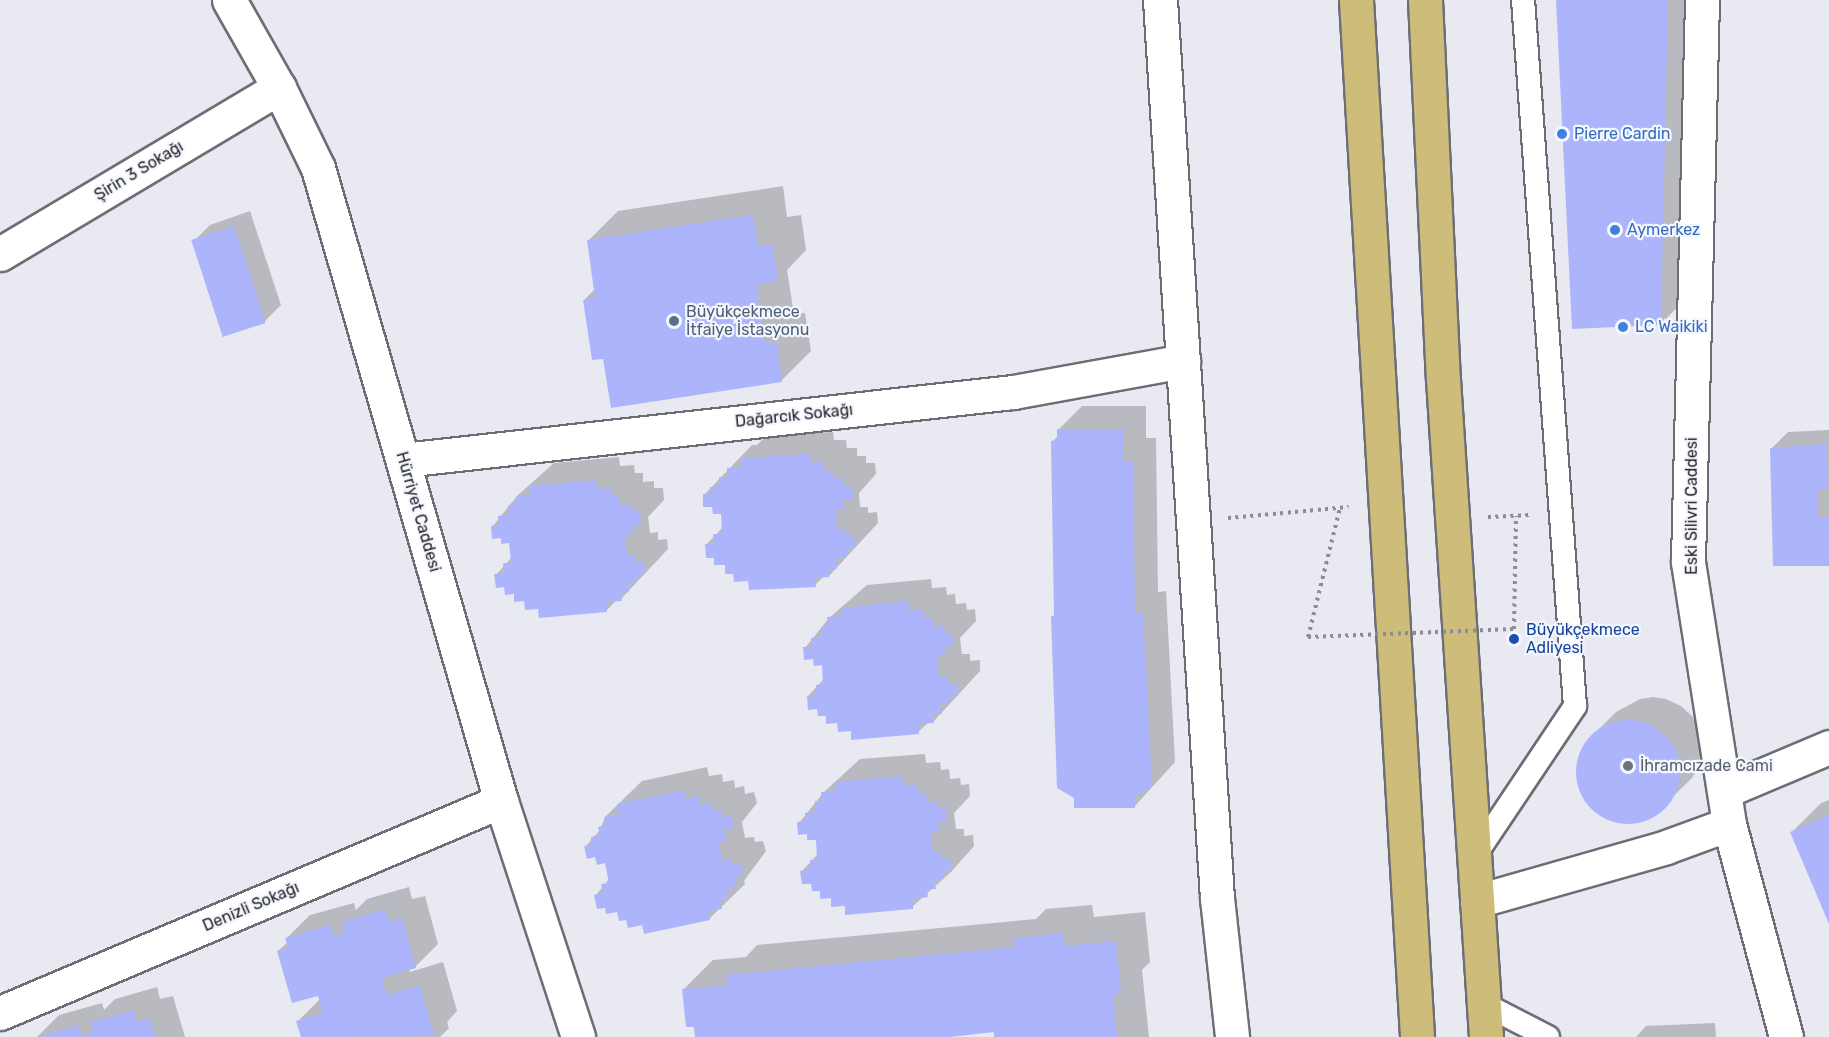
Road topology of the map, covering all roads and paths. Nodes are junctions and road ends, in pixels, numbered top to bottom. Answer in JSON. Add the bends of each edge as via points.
{"nodes":[{"id":1,"x":229,"y":0,"type":"edge"},
{"id":2,"x":1160,"y":0,"type":"edge"},
{"id":3,"x":1356,"y":0,"type":"edge"},
{"id":4,"x":1425,"y":0,"type":"edge"},
{"id":5,"x":1523,"y":0,"type":"edge"},
{"id":6,"x":1702,"y":0,"type":"edge"},
{"id":7,"x":279,"y":88,"type":"junction"},
{"id":8,"x":0,"y":254,"type":"edge"},
{"id":9,"x":1183,"y":361,"type":"junction"},
{"id":10,"x":403,"y":460,"type":"junction"},
{"id":11,"x":1386,"y":502,"type":"junction"},
{"id":12,"x":1340,"y":508,"type":"junction"},
{"id":13,"x":1560,"y":514,"type":"junction"},
{"id":14,"x":1516,"y":516,"type":"junction"},
{"id":15,"x":1452,"y":518,"type":"junction"},
{"id":16,"x":1191,"y":521,"type":"junction"},
{"id":17,"x":1829,"y":747,"type":"edge"},
{"id":18,"x":1725,"y":791,"type":"junction"},
{"id":19,"x":501,"y":801,"type":"junction"},
{"id":20,"x":1729,"y":824,"type":"junction"},
{"id":21,"x":1474,"y":857,"type":"junction"},
{"id":22,"x":1477,"y":901,"type":"junction"},
{"id":23,"x":1484,"y":1004,"type":"junction"},
{"id":24,"x":0,"y":1012,"type":"edge"},
{"id":25,"x":578,"y":1037,"type":"edge"},
{"id":26,"x":1232,"y":1037,"type":"edge"},
{"id":27,"x":1417,"y":1037,"type":"edge"},
{"id":28,"x":1486,"y":1037,"type":"edge"},
{"id":29,"x":1548,"y":1037,"type":"edge"},
{"id":30,"x":1786,"y":1037,"type":"edge"}],
"edges":[{"from":1,"to":7,"type":"main road","name":"Hürriyet Caddesi"},
{"from":2,"to":9,"type":"main road"},
{"from":3,"to":11,"type":"highway"},
{"from":4,"to":15,"type":"highway"},
{"from":5,"to":13,"type":"lane"},
{"from":6,"to":18,"type":"main road","name":"Eski Silivri Caddesi","via":[[1688,562]]},
{"from":7,"to":8,"type":"main road","name":"Şirin 3 Sokağı"},
{"from":7,"to":10,"type":"main road","name":"Hürriyet Caddesi","via":[[318,168]]},
{"from":9,"to":10,"type":"main road","name":"Dağarcık Sokağı","via":[[1013,392]]},
{"from":9,"to":16,"type":"main road"},
{"from":10,"to":19,"type":"main road","name":"Hürriyet Caddesi"},
{"from":11,"to":12,"type":"path"},
{"from":11,"to":27,"type":"highway"},
{"from":12,"to":14,"type":"path","bridge":true,"via":[[1308,637],[1514,629]]},
{"from":12,"to":16,"type":"path"},
{"from":13,"to":14,"type":"path"},
{"from":13,"to":21,"type":"lane","via":[[1575,706]]},
{"from":14,"to":15,"type":"path"},
{"from":15,"to":21,"type":"highway"},
{"from":16,"to":26,"type":"main road","via":[[1217,898]]},
{"from":17,"to":18,"type":"main road"},
{"from":18,"to":20,"type":"main road","name":"Eski Silivri Caddesi"},
{"from":19,"to":24,"type":"main road","name":"Denizli Sokağı"},
{"from":19,"to":25,"type":"main road","name":"Hürriyet Caddesi"},
{"from":20,"to":22,"type":"main road","via":[[1666,847]]},
{"from":20,"to":30,"type":"main road","name":"Eski Silivri Caddesi"},
{"from":21,"to":22,"type":"highway"},
{"from":22,"to":23,"type":"highway"},
{"from":23,"to":28,"type":"highway"},
{"from":23,"to":29,"type":"lane"}]}
